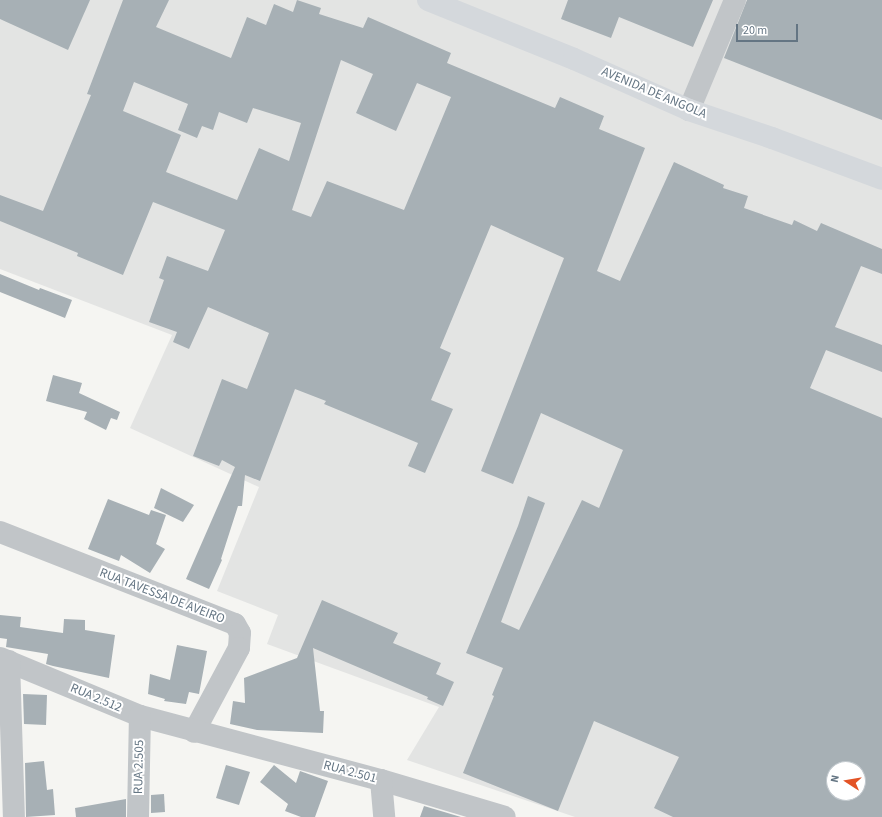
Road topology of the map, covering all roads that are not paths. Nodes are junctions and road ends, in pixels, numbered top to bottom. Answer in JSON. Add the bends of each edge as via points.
{"nodes":[{"id":1,"x":428,"y":0,"type":"edge"},
{"id":2,"x":735,"y":0,"type":"edge"},
{"id":3,"x":689,"y":110,"type":"junction"},
{"id":4,"x":882,"y":179,"type":"edge"},
{"id":5,"x":0,"y":532,"type":"edge"},
{"id":6,"x":5,"y":659,"type":"edge"},
{"id":7,"x":140,"y":716,"type":"junction"},
{"id":8,"x":194,"y":732,"type":"junction"},
{"id":9,"x":381,"y":780,"type":"junction"},
{"id":10,"x":14,"y":817,"type":"edge"},
{"id":11,"x":138,"y":817,"type":"edge"},
{"id":12,"x":384,"y":817,"type":"edge"},
{"id":13,"x":505,"y":817,"type":"edge"}],
"edges":[{"from":1,"to":3,"type":"main road","name":"AVENIDA DE ANGOLA","via":[[574,59]]},
{"from":2,"to":3,"type":"street"},
{"from":3,"to":4,"type":"main road","name":"AVENIDA DE ANGOLA"},
{"from":5,"to":8,"type":"street","name":"RUA TAVESSA DE AVEIRO","via":[[235,624],[240,633],[239,648]]},
{"from":6,"to":7,"type":"street","name":"RUA 2.512"},
{"from":6,"to":10,"type":"street"},
{"from":7,"to":8,"type":"street","name":"RUA 2.512"},
{"from":7,"to":11,"type":"street","name":"RUA 2.505"},
{"from":8,"to":9,"type":"street","name":"RUA 2.501"},
{"from":9,"to":12,"type":"street"},
{"from":9,"to":13,"type":"street","name":"RUA 2.501"}]}
